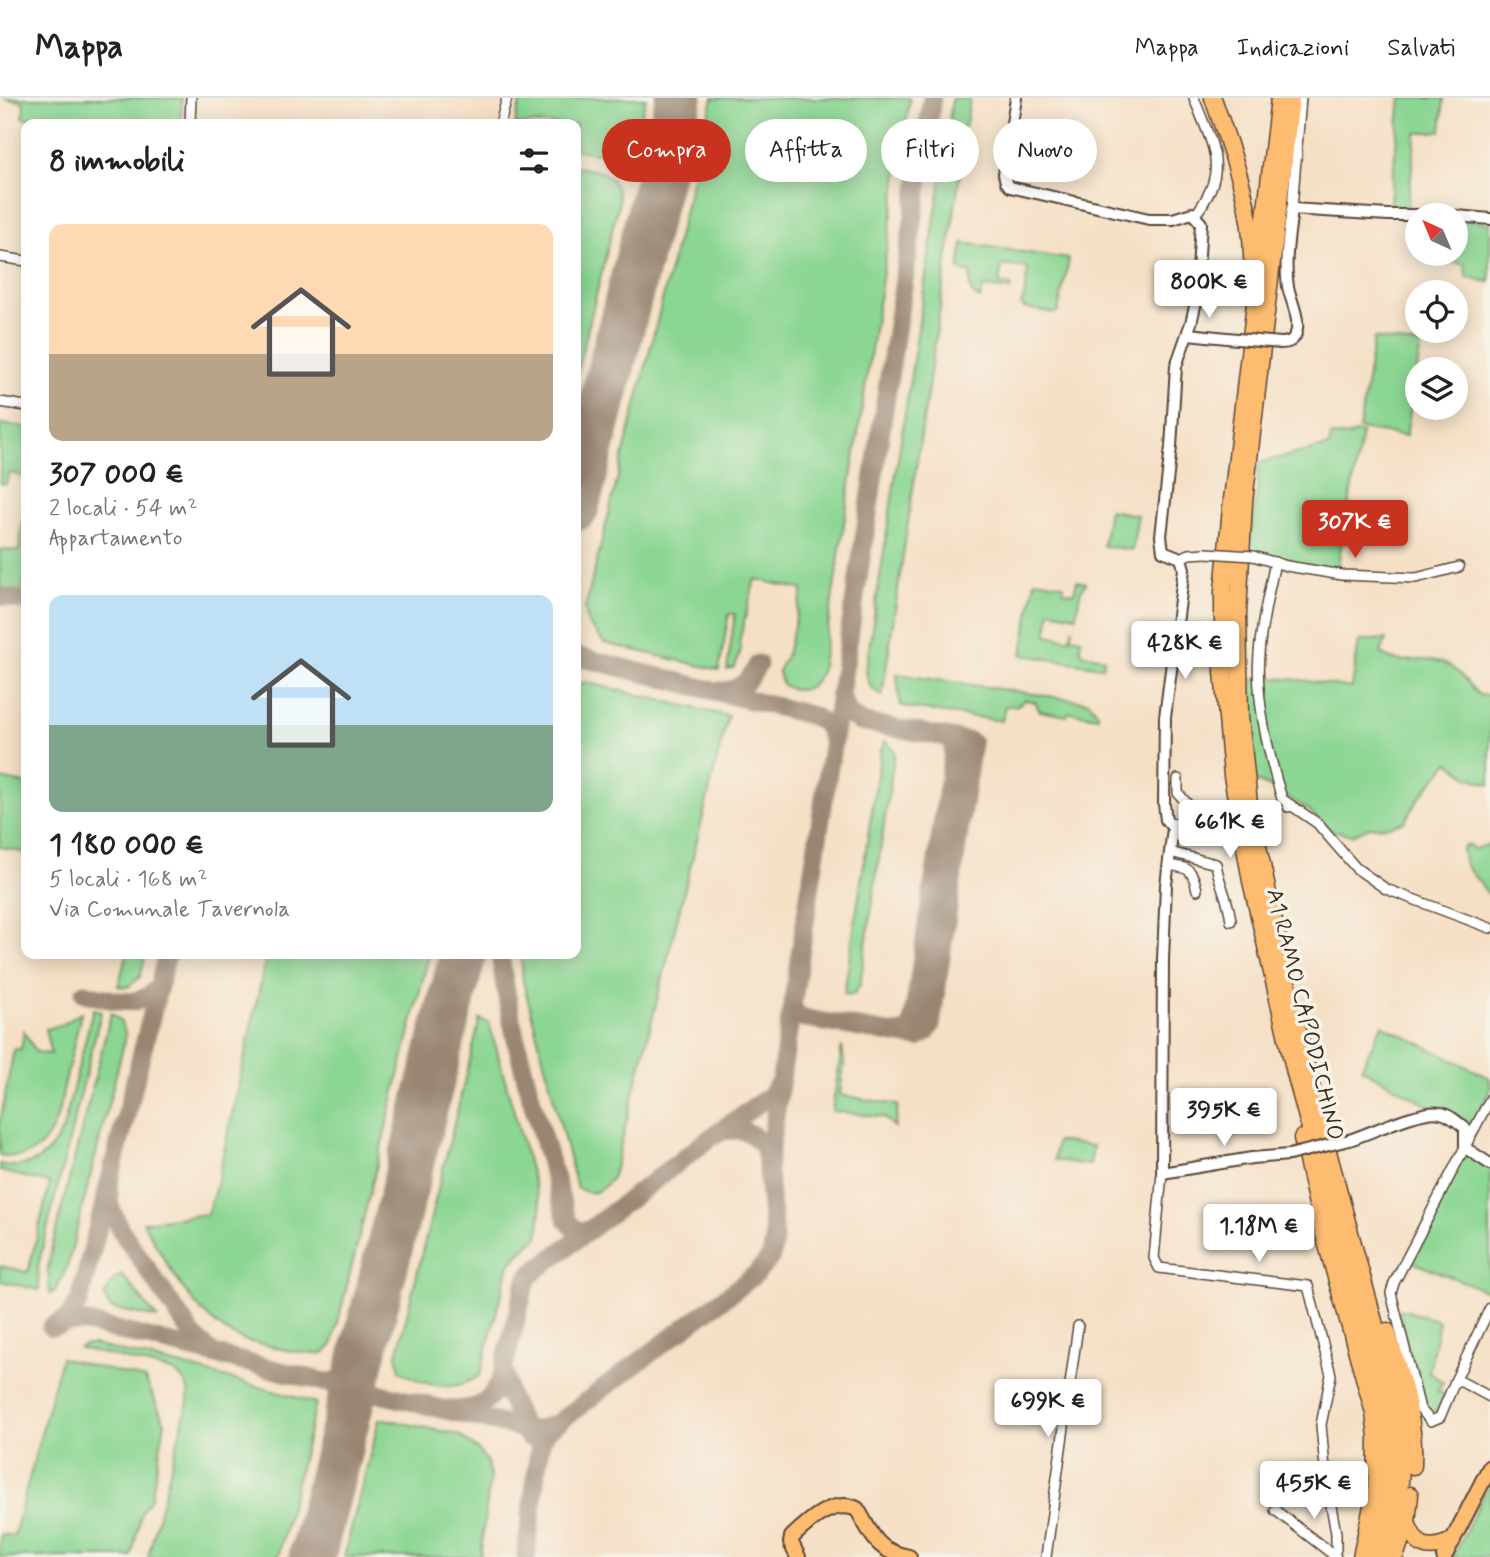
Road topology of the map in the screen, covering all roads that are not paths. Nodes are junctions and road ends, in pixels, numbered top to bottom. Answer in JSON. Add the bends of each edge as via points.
{"nodes":[{"id":1,"x":191,"y":98,"type":"edge"},
{"id":2,"x":507,"y":98,"type":"edge"},
{"id":3,"x":1016,"y":98,"type":"edge"},
{"id":4,"x":1194,"y":98,"type":"edge"},
{"id":5,"x":1213,"y":98,"type":"edge"},
{"id":6,"x":1279,"y":98,"type":"edge"},
{"id":7,"x":1291,"y":98,"type":"edge"},
{"id":8,"x":1301,"y":98,"type":"edge"},
{"id":9,"x":190,"y":119,"type":"edge"},
{"id":10,"x":501,"y":119,"type":"edge"},
{"id":11,"x":1292,"y":209,"type":"junction"},
{"id":12,"x":1195,"y":215,"type":"junction"},
{"id":13,"x":1405,"y":215,"type":"edge"},
{"id":14,"x":1468,"y":217,"type":"edge"},
{"id":15,"x":1490,"y":219,"type":"edge"},
{"id":16,"x":0,"y":257,"type":"edge"},
{"id":17,"x":21,"y":260,"type":"edge"},
{"id":18,"x":1188,"y":334,"type":"junction"},
{"id":19,"x":0,"y":402,"type":"edge"},
{"id":20,"x":21,"y":405,"type":"edge"},
{"id":21,"x":1240,"y":431,"type":"junction"},
{"id":22,"x":1181,"y":558,"type":"junction"},
{"id":23,"x":1275,"y":562,"type":"junction"},
{"id":24,"x":1459,"y":567,"type":"dead end"},
{"id":25,"x":1178,"y":779,"type":"dead end"},
{"id":26,"x":1170,"y":824,"type":"junction"},
{"id":27,"x":1188,"y":825,"type":"junction"},
{"id":28,"x":1221,"y":831,"type":"dead end"},
{"id":29,"x":1170,"y":852,"type":"junction"},
{"id":30,"x":1168,"y":865,"type":"junction"},
{"id":31,"x":1197,"y":890,"type":"dead end"},
{"id":32,"x":1231,"y":921,"type":"dead end"},
{"id":33,"x":1490,"y":928,"type":"edge"},
{"id":34,"x":1295,"y":1073,"type":"junction"},
{"id":35,"x":1490,"y":1099,"type":"edge"},
{"id":36,"x":1317,"y":1111,"type":"junction"},
{"id":37,"x":1465,"y":1146,"type":"junction"},
{"id":38,"x":1490,"y":1164,"type":"edge"},
{"id":39,"x":1162,"y":1173,"type":"junction"},
{"id":40,"x":1490,"y":1308,"type":"edge"},
{"id":41,"x":1079,"y":1326,"type":"dead end"},
{"id":42,"x":1456,"y":1378,"type":"junction"},
{"id":43,"x":1490,"y":1396,"type":"edge"},
{"id":44,"x":1490,"y":1466,"type":"edge"},
{"id":45,"x":1276,"y":1510,"type":"dead end"},
{"id":46,"x":1407,"y":1522,"type":"junction"},
{"id":47,"x":1452,"y":1541,"type":"junction"},
{"id":48,"x":798,"y":1557,"type":"edge"},
{"id":49,"x":909,"y":1557,"type":"edge"},
{"id":50,"x":1046,"y":1557,"type":"edge"},
{"id":51,"x":1334,"y":1557,"type":"edge"},
{"id":52,"x":1361,"y":1557,"type":"edge"},
{"id":53,"x":1371,"y":1557,"type":"edge"},
{"id":54,"x":1385,"y":1557,"type":"edge"},
{"id":55,"x":1395,"y":1557,"type":"edge"},
{"id":56,"x":1444,"y":1557,"type":"edge"}],
"edges":[{"from":1,"to":9,"type":"street"},
{"from":2,"to":10,"type":"street"},
{"from":3,"to":12,"type":"street","via":[[1004,174],[1010,187],[1149,219]]},
{"from":4,"to":12,"type":"street","via":[[1217,167],[1212,190]]},
{"from":5,"to":21,"type":"highway","via":[[1244,189],[1251,232]]},
{"from":6,"to":21,"type":"highway","name":"A1 RAMO CAPODICHINO"},
{"from":7,"to":36,"type":"highway","name":"A1 RAMO CAPODICHINO","via":[[1244,502],[1238,665],[1249,804]]},
{"from":8,"to":11,"type":"street"},
{"from":11,"to":13,"type":"street"},
{"from":11,"to":18,"type":"street","bridge":true,"via":[[1286,254],[1297,320],[1294,338],[1281,343]]},
{"from":12,"to":18,"type":"street","via":[[1201,223],[1200,258]]},
{"from":14,"to":15,"type":"street"},
{"from":16,"to":17,"type":"street"},
{"from":18,"to":22,"type":"street","via":[[1176,366],[1161,537],[1163,551]]},
{"from":19,"to":20,"type":"street"},
{"from":21,"to":34,"type":"highway","name":"A1 RAMO CAPODICHINO","via":[[1223,591],[1223,672],[1232,776]]},
{"from":22,"to":23,"type":"street","bridge":true,"via":[[1206,553]]},
{"from":22,"to":26,"type":"street","via":[[1184,569],[1165,717],[1164,804]]},
{"from":23,"to":24,"type":"street","via":[[1342,575],[1416,578]]},
{"from":23,"to":33,"type":"street","via":[[1258,676],[1269,756],[1282,799],[1317,823],[1356,868],[1385,888]]},
{"from":25,"to":27,"type":"street","via":[[1178,793],[1189,806]]},
{"from":26,"to":27,"type":"street"},
{"from":26,"to":29,"type":"street"},
{"from":27,"to":28,"type":"street"},
{"from":29,"to":30,"type":"street"},
{"from":29,"to":32,"type":"street","via":[[1216,863]]},
{"from":30,"to":31,"type":"street","via":[[1185,867],[1193,874]]},
{"from":30,"to":39,"type":"street","via":[[1161,1039]]},
{"from":34,"to":52,"type":"highway","via":[[1295,1101],[1316,1204],[1374,1413],[1376,1488]]},
{"from":34,"to":53,"type":"highway","name":"A1 RAMO CAPODICHINO","via":[[1390,1435],[1384,1516]]},
{"from":35,"to":37,"type":"street"},
{"from":36,"to":46,"type":"highway","via":[[1347,1191],[1408,1404],[1413,1458]]},
{"from":36,"to":54,"type":"highway","name":"A1 RAMO CAPODICHINO","via":[[1401,1433],[1401,1486]]},
{"from":37,"to":38,"type":"street"},
{"from":37,"to":39,"type":"street","bridge":true,"via":[[1465,1128],[1436,1112],[1289,1155]]},
{"from":37,"to":42,"type":"street","via":[[1391,1293],[1420,1409],[1431,1421],[1440,1417]]},
{"from":39,"to":51,"type":"street","via":[[1155,1236],[1157,1265],[1307,1284],[1332,1381],[1321,1425],[1336,1533]]},
{"from":40,"to":42,"type":"street"},
{"from":41,"to":50,"type":"street"},
{"from":42,"to":43,"type":"street"},
{"from":44,"to":47,"type":"main road"},
{"from":45,"to":51,"type":"street"},
{"from":46,"to":47,"type":"highway","via":[[1416,1540],[1426,1546]]},
{"from":46,"to":55,"type":"highway"},
{"from":47,"to":56,"type":"main road"},
{"from":48,"to":49,"type":"main road","via":[[792,1537],[828,1509],[843,1506],[857,1509],[878,1543]]}]}
